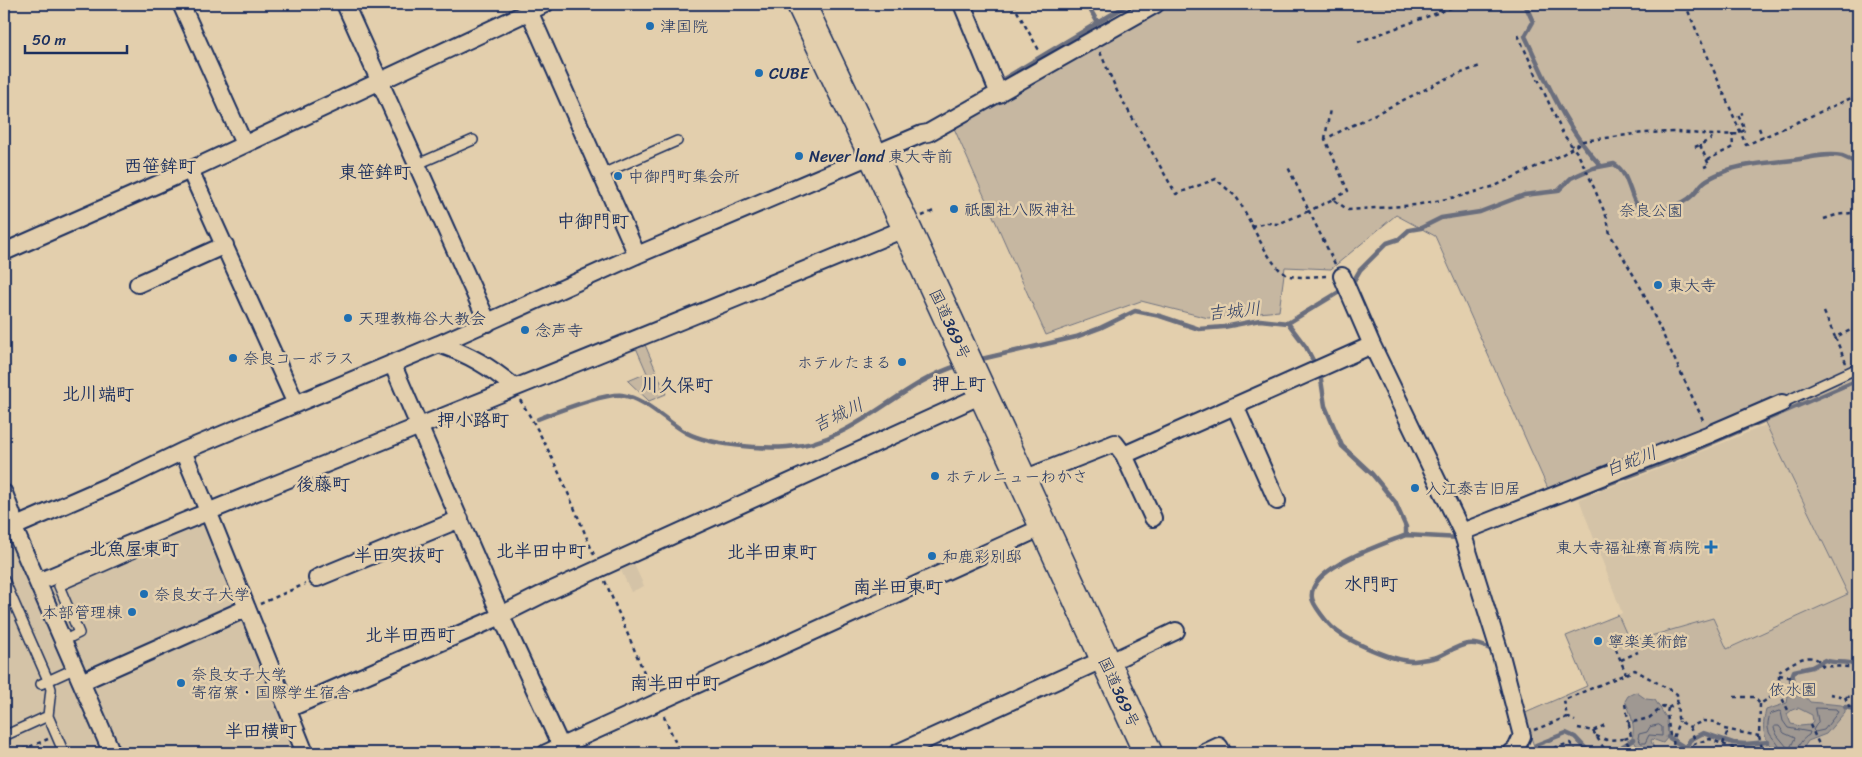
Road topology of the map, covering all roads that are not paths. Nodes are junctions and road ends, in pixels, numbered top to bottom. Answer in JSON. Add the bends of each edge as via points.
{"nodes":[{"id":1,"x":181,"y":4,"type":"edge"},
{"id":2,"x":346,"y":4,"type":"edge"},
{"id":3,"x":545,"y":4,"type":"edge"},
{"id":4,"x":802,"y":4,"type":"edge"},
{"id":5,"x":962,"y":4,"type":"edge"},
{"id":6,"x":1156,"y":4,"type":"edge"},
{"id":7,"x":528,"y":7,"type":"edge"},
{"id":8,"x":381,"y":80,"type":"junction"},
{"id":9,"x":999,"y":94,"type":"junction"},
{"id":10,"x":473,"y":140,"type":"dead end"},
{"id":11,"x":678,"y":141,"type":"dead end"},
{"id":12,"x":244,"y":144,"type":"junction"},
{"id":13,"x":873,"y":156,"type":"junction"},
{"id":14,"x":418,"y":164,"type":"junction"},
{"id":15,"x":190,"y":170,"type":"junction"},
{"id":16,"x":602,"y":174,"type":"junction"},
{"id":17,"x":906,"y":228,"type":"junction"},
{"id":18,"x":225,"y":245,"type":"junction"},
{"id":19,"x":4,"y":252,"type":"edge"},
{"id":20,"x":637,"y":255,"type":"junction"},
{"id":21,"x":138,"y":284,"type":"dead end"},
{"id":22,"x":1346,"y":284,"type":"road end"},
{"id":23,"x":488,"y":323,"type":"junction"},
{"id":24,"x":439,"y":344,"type":"junction"},
{"id":25,"x":1372,"y":345,"type":"junction"},
{"id":26,"x":392,"y":364,"type":"junction"},
{"id":27,"x":1858,"y":368,"type":"edge"},
{"id":28,"x":973,"y":373,"type":"junction"},
{"id":29,"x":517,"y":393,"type":"junction"},
{"id":30,"x":1782,"y":403,"type":"joint"},
{"id":31,"x":296,"y":404,"type":"junction"},
{"id":32,"x":1235,"y":406,"type":"junction"},
{"id":33,"x":419,"y":426,"type":"junction"},
{"id":34,"x":183,"y":451,"type":"junction"},
{"id":35,"x":1124,"y":455,"type":"junction"},
{"id":36,"x":1021,"y":480,"type":"junction"},
{"id":37,"x":4,"y":493,"type":"edge"},
{"id":38,"x":1277,"y":501,"type":"dead end"},
{"id":39,"x":208,"y":511,"type":"junction"},
{"id":40,"x":1153,"y":518,"type":"dead end"},
{"id":41,"x":460,"y":519,"type":"junction"},
{"id":42,"x":9,"y":528,"type":"edge"},
{"id":43,"x":1043,"y":528,"type":"junction"},
{"id":44,"x":1462,"y":532,"type":"junction"},
{"id":45,"x":134,"y":553,"type":"dead end"},
{"id":46,"x":317,"y":578,"type":"road end"},
{"id":47,"x":4,"y":580,"type":"edge"},
{"id":48,"x":38,"y":582,"type":"junction"},
{"id":49,"x":247,"y":608,"type":"junction"},
{"id":50,"x":501,"y":616,"type":"junction"},
{"id":51,"x":1176,"y":631,"type":"dead end"},
{"id":52,"x":63,"y":641,"type":"junction"},
{"id":53,"x":1105,"y":662,"type":"junction"},
{"id":54,"x":78,"y":675,"type":"junction"},
{"id":55,"x":44,"y":682,"type":"junction"},
{"id":56,"x":288,"y":709,"type":"junction"},
{"id":57,"x":48,"y":716,"type":"junction"},
{"id":58,"x":4,"y":736,"type":"edge"},
{"id":59,"x":563,"y":750,"type":"edge"},
{"id":60,"x":64,"y":753,"type":"edge"},
{"id":61,"x":112,"y":753,"type":"edge"},
{"id":62,"x":305,"y":753,"type":"edge"},
{"id":63,"x":546,"y":753,"type":"edge"},
{"id":64,"x":897,"y":753,"type":"edge"},
{"id":65,"x":1148,"y":753,"type":"edge"},
{"id":66,"x":1204,"y":753,"type":"edge"},
{"id":67,"x":1223,"y":753,"type":"edge"},
{"id":68,"x":1511,"y":753,"type":"edge"}],
"edges":[{"from":1,"to":12,"type":"street"},
{"from":2,"to":8,"type":"street"},
{"from":3,"to":7,"type":"street"},
{"from":4,"to":13,"type":"highway","name":"国道369号"},
{"from":5,"to":9,"type":"street"},
{"from":6,"to":9,"type":"street"},
{"from":7,"to":8,"type":"street"},
{"from":7,"to":16,"type":"street"},
{"from":8,"to":12,"type":"street"},
{"from":8,"to":14,"type":"street"},
{"from":9,"to":13,"type":"street","via":[[928,133]]},
{"from":10,"to":14,"type":"lane"},
{"from":11,"to":16,"type":"lane"},
{"from":12,"to":15,"type":"street"},
{"from":13,"to":17,"type":"highway","name":"国道369号"},
{"from":13,"to":20,"type":"street"},
{"from":14,"to":23,"type":"street"},
{"from":15,"to":18,"type":"street"},
{"from":15,"to":19,"type":"street"},
{"from":16,"to":20,"type":"street"},
{"from":17,"to":28,"type":"highway","name":"国道369号"},
{"from":17,"to":29,"type":"street"},
{"from":18,"to":21,"type":"street"},
{"from":18,"to":31,"type":"street"},
{"from":20,"to":23,"type":"street"},
{"from":22,"to":25,"type":"street"},
{"from":23,"to":24,"type":"street"},
{"from":24,"to":26,"type":"street"},
{"from":24,"to":29,"type":"street","via":[[468,354],[501,376]]},
{"from":25,"to":32,"type":"street"},
{"from":25,"to":44,"type":"street"},
{"from":26,"to":31,"type":"street"},
{"from":26,"to":33,"type":"street"},
{"from":27,"to":30,"type":"lane"},
{"from":28,"to":36,"type":"highway","name":"国道369号"},
{"from":28,"to":50,"type":"street","via":[[599,569]]},
{"from":29,"to":33,"type":"street"},
{"from":30,"to":44,"type":"street"},
{"from":31,"to":34,"type":"street"},
{"from":32,"to":35,"type":"street"},
{"from":32,"to":38,"type":"street"},
{"from":33,"to":39,"type":"street"},
{"from":33,"to":41,"type":"street"},
{"from":34,"to":39,"type":"street"},
{"from":34,"to":42,"type":"street"},
{"from":35,"to":36,"type":"street","via":[[1115,443]]},
{"from":35,"to":40,"type":"street"},
{"from":36,"to":43,"type":"highway","name":"国道369号"},
{"from":37,"to":42,"type":"street","via":[[12,514]]},
{"from":39,"to":48,"type":"street"},
{"from":39,"to":49,"type":"street"},
{"from":41,"to":46,"type":"street"},
{"from":41,"to":50,"type":"street"},
{"from":42,"to":48,"type":"street"},
{"from":43,"to":53,"type":"highway","name":"国道369号"},
{"from":43,"to":59,"type":"street","via":[[657,702]]},
{"from":44,"to":68,"type":"street","via":[[1502,659],[1522,736]]},
{"from":45,"to":52,"type":"lane","via":[[59,586],[79,633]]},
{"from":47,"to":55,"type":"lane"},
{"from":48,"to":52,"type":"street"},
{"from":49,"to":54,"type":"street"},
{"from":49,"to":56,"type":"street"},
{"from":50,"to":56,"type":"street"},
{"from":50,"to":59,"type":"street"},
{"from":51,"to":53,"type":"street"},
{"from":52,"to":54,"type":"street"},
{"from":53,"to":64,"type":"street"},
{"from":53,"to":65,"type":"highway","name":"国道369号"},
{"from":54,"to":55,"type":"lane"},
{"from":54,"to":61,"type":"street"},
{"from":55,"to":57,"type":"lane","via":[[51,689]]},
{"from":56,"to":62,"type":"street"},
{"from":57,"to":58,"type":"lane","via":[[18,726]]},
{"from":57,"to":60,"type":"lane"},
{"from":59,"to":63,"type":"street"},
{"from":66,"to":67,"type":"street","via":[[1220,746]]}]}
